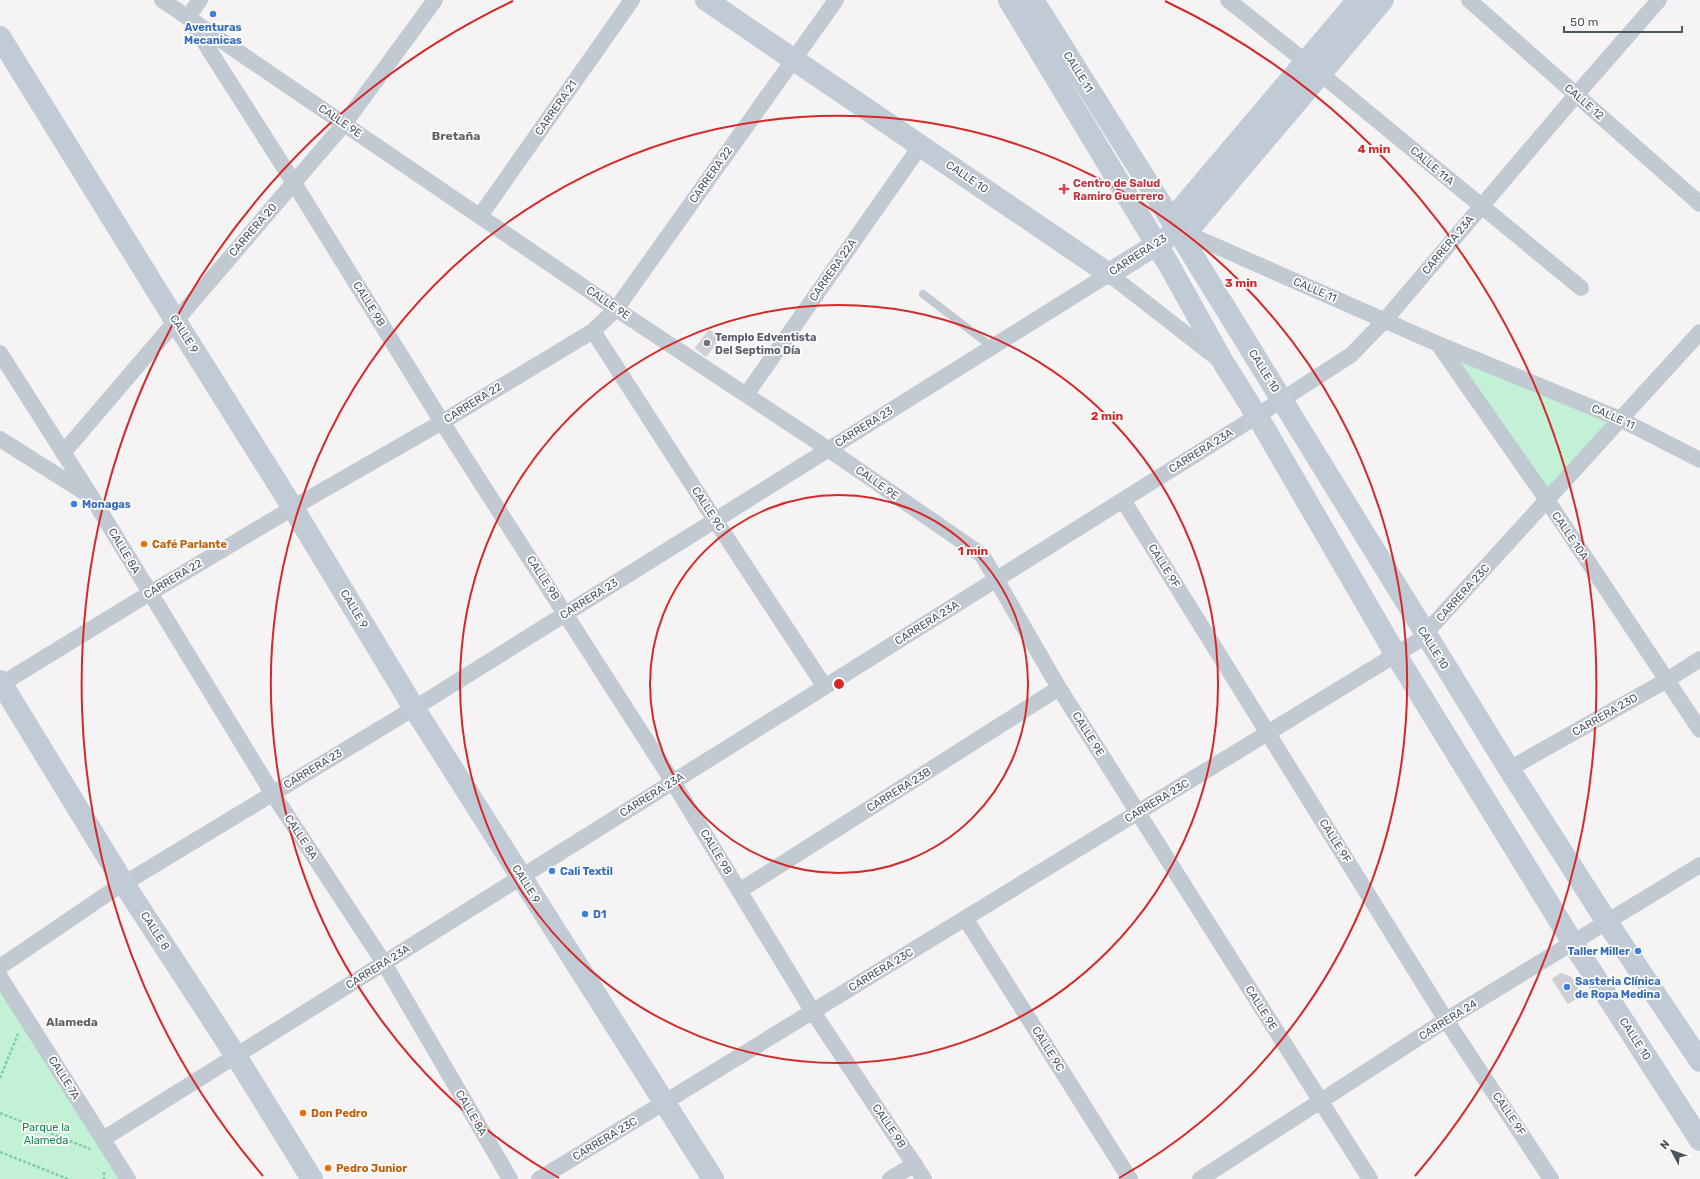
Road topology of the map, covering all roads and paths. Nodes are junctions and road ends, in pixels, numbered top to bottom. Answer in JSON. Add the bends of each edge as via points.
{"nodes":[{"id":1,"x":162,"y":0,"type":"edge"},
{"id":2,"x":200,"y":0,"type":"edge"},
{"id":3,"x":435,"y":0,"type":"edge"},
{"id":4,"x":632,"y":0,"type":"edge"},
{"id":5,"x":706,"y":0,"type":"edge"},
{"id":6,"x":836,"y":0,"type":"edge"},
{"id":7,"x":1009,"y":0,"type":"edge"},
{"id":8,"x":1033,"y":0,"type":"edge"},
{"id":9,"x":1228,"y":0,"type":"edge"},
{"id":10,"x":1358,"y":0,"type":"edge"},
{"id":11,"x":1383,"y":0,"type":"edge"},
{"id":12,"x":1469,"y":0,"type":"edge"},
{"id":13,"x":1659,"y":0,"type":"edge"},
{"id":14,"x":188,"y":17,"type":"junction"},
{"id":15,"x":0,"y":37,"type":"edge"},
{"id":16,"x":793,"y":60,"type":"junction"},
{"id":17,"x":1313,"y":68,"type":"junction"},
{"id":18,"x":1576,"y":95,"type":"junction"},
{"id":19,"x":344,"y":124,"type":"junction"},
{"id":20,"x":921,"y":145,"type":"junction"},
{"id":21,"x":294,"y":183,"type":"junction"},
{"id":22,"x":1700,"y":204,"type":"edge"},
{"id":23,"x":1481,"y":206,"type":"junction"},
{"id":24,"x":480,"y":216,"type":"junction"},
{"id":25,"x":1176,"y":229,"type":"junction"},
{"id":26,"x":1157,"y":245,"type":"junction"},
{"id":27,"x":1109,"y":274,"type":"junction"},
{"id":28,"x":1581,"y":288,"type":"dead end"},
{"id":29,"x":923,"y":294,"type":"dead end"},
{"id":30,"x":616,"y":309,"type":"junction"},
{"id":31,"x":175,"y":320,"type":"junction"},
{"id":32,"x":1385,"y":320,"type":"junction"},
{"id":33,"x":593,"y":331,"type":"junction"},
{"id":34,"x":1700,"y":332,"type":"edge"},
{"id":35,"x":1438,"y":344,"type":"junction"},
{"id":36,"x":992,"y":347,"type":"junction"},
{"id":37,"x":0,"y":353,"type":"edge"},
{"id":38,"x":1223,"y":362,"type":"junction"},
{"id":39,"x":746,"y":395,"type":"junction"},
{"id":40,"x":1282,"y":399,"type":"junction"},
{"id":41,"x":1256,"y":416,"type":"junction"},
{"id":42,"x":1620,"y":420,"type":"junction"},
{"id":43,"x":442,"y":422,"type":"junction"},
{"id":44,"x":0,"y":439,"type":"edge"},
{"id":45,"x":828,"y":449,"type":"junction"},
{"id":46,"x":63,"y":453,"type":"junction"},
{"id":47,"x":1700,"y":460,"type":"edge"},
{"id":48,"x":91,"y":496,"type":"junction"},
{"id":49,"x":1123,"y":500,"type":"junction"},
{"id":50,"x":1547,"y":500,"type":"junction"},
{"id":51,"x":293,"y":508,"type":"junction"},
{"id":52,"x":715,"y":520,"type":"junction"},
{"id":53,"x":997,"y":579,"type":"junction"},
{"id":54,"x":150,"y":593,"type":"junction"},
{"id":55,"x":566,"y":613,"type":"junction"},
{"id":56,"x":1426,"y":636,"type":"junction"},
{"id":57,"x":1396,"y":655,"type":"junction"},
{"id":58,"x":1700,"y":659,"type":"edge"},
{"id":59,"x":1667,"y":680,"type":"junction"},
{"id":60,"x":1,"y":684,"type":"edge"},
{"id":61,"x":825,"y":687,"type":"junction"},
{"id":62,"x":1059,"y":688,"type":"junction"},
{"id":63,"x":414,"y":708,"type":"junction"},
{"id":64,"x":1700,"y":730,"type":"edge"},
{"id":65,"x":1267,"y":733,"type":"junction"},
{"id":66,"x":1509,"y":769,"type":"junction"},
{"id":67,"x":673,"y":782,"type":"junction"},
{"id":68,"x":273,"y":794,"type":"junction"},
{"id":69,"x":1138,"y":812,"type":"junction"},
{"id":70,"x":1700,"y":865,"type":"edge"},
{"id":71,"x":522,"y":876,"type":"junction"},
{"id":72,"x":124,"y":884,"type":"junction"},
{"id":73,"x":739,"y":891,"type":"junction"},
{"id":74,"x":965,"y":918,"type":"junction"},
{"id":75,"x":1607,"y":922,"type":"junction"},
{"id":76,"x":1573,"y":943,"type":"junction"},
{"id":77,"x":384,"y":963,"type":"junction"},
{"id":78,"x":0,"y":967,"type":"edge"},
{"id":79,"x":0,"y":977,"type":"edge"},
{"id":80,"x":813,"y":1012,"type":"junction"},
{"id":81,"x":1446,"y":1020,"type":"junction"},
{"id":82,"x":19,"y":1031,"type":"dead end"},
{"id":83,"x":236,"y":1056,"type":"junction"},
{"id":84,"x":1700,"y":1061,"type":"edge"},
{"id":85,"x":0,"y":1078,"type":"edge"},
{"id":86,"x":664,"y":1102,"type":"junction"},
{"id":87,"x":1320,"y":1102,"type":"junction"},
{"id":88,"x":0,"y":1113,"type":"edge"},
{"id":89,"x":103,"y":1139,"type":"junction"},
{"id":90,"x":1700,"y":1140,"type":"edge"},
{"id":91,"x":0,"y":1152,"type":"edge"},
{"id":92,"x":115,"y":1158,"type":"junction"},
{"id":93,"x":915,"y":1164,"type":"junction"},
{"id":94,"x":68,"y":1179,"type":"edge"},
{"id":95,"x":128,"y":1179,"type":"edge"},
{"id":96,"x":312,"y":1179,"type":"edge"},
{"id":97,"x":510,"y":1179,"type":"edge"},
{"id":98,"x":539,"y":1179,"type":"edge"},
{"id":99,"x":713,"y":1179,"type":"edge"},
{"id":100,"x":890,"y":1179,"type":"edge"},
{"id":101,"x":924,"y":1179,"type":"edge"},
{"id":102,"x":1130,"y":1179,"type":"edge"},
{"id":103,"x":1200,"y":1179,"type":"edge"},
{"id":104,"x":1370,"y":1179,"type":"edge"},
{"id":105,"x":1552,"y":1179,"type":"edge"}],
"edges":[{"from":1,"to":14,"type":"street","name":"CALLE 9E"},
{"from":2,"to":14,"type":"street"},
{"from":3,"to":19,"type":"street","name":"CARRERA 20"},
{"from":4,"to":24,"type":"street","name":"CARRERA 21"},
{"from":5,"to":16,"type":"street","name":"CALLE 10"},
{"from":6,"to":16,"type":"street","name":"CARRERA 22"},
{"from":7,"to":26,"type":"street","name":"CALLE 11"},
{"from":8,"to":25,"type":"street","name":"CALLE 11"},
{"from":9,"to":17,"type":"street","name":"CALLE 11A"},
{"from":10,"to":17,"type":"street","name":"CARRERA 23"},
{"from":11,"to":17,"type":"street","name":"CARRERA 23"},
{"from":12,"to":18,"type":"street","name":"CALLE 12"},
{"from":13,"to":18,"type":"street","name":"CARRERA 23A"},
{"from":14,"to":19,"type":"street","name":"CALLE 9E"},
{"from":14,"to":21,"type":"street","name":"CALLE 9B"},
{"from":15,"to":31,"type":"street","name":"CALLE 9"},
{"from":16,"to":20,"type":"street","name":"CALLE 10"},
{"from":16,"to":30,"type":"street","name":"CARRERA 22"},
{"from":17,"to":23,"type":"street","name":"CALLE 11A"},
{"from":17,"to":25,"type":"street","name":"CARRERA 23","via":[[1191,227]]},
{"from":18,"to":22,"type":"street","name":"CALLE 12"},
{"from":18,"to":23,"type":"street","name":"CARRERA 23A"},
{"from":19,"to":21,"type":"street","name":"CARRERA 20"},
{"from":19,"to":24,"type":"street","name":"CALLE 9E"},
{"from":20,"to":27,"type":"street","name":"CALLE 10"},
{"from":20,"to":39,"type":"street","name":"CARRERA 22A"},
{"from":21,"to":31,"type":"street","name":"CARRERA 20"},
{"from":21,"to":43,"type":"street","name":"CALLE 9B"},
{"from":23,"to":28,"type":"street","name":"CALLE 11A"},
{"from":23,"to":32,"type":"street","name":"CARRERA 23A"},
{"from":24,"to":30,"type":"street","name":"CALLE 9E"},
{"from":25,"to":26,"type":"street","name":"CARRERA 23"},
{"from":25,"to":32,"type":"street","name":"CALLE 11"},
{"from":25,"to":40,"type":"street","name":"CALLE 10"},
{"from":26,"to":27,"type":"street","name":"CARRERA 23"},
{"from":26,"to":38,"type":"street","name":"CALLE 10"},
{"from":27,"to":36,"type":"street","name":"CARRERA 23"},
{"from":27,"to":38,"type":"street","name":"CALLE 10"},
{"from":29,"to":36,"type":"lane"},
{"from":30,"to":33,"type":"street","name":"CARRERA 22"},
{"from":30,"to":39,"type":"street","name":"CALLE 9E"},
{"from":31,"to":46,"type":"street","name":"CARRERA 20"},
{"from":31,"to":51,"type":"street","name":"CALLE 9"},
{"from":32,"to":35,"type":"street","name":"CALLE 11"},
{"from":32,"to":40,"type":"street","name":"CARRERA 23A","via":[[1351,355]]},
{"from":33,"to":43,"type":"street","name":"CARRERA 22"},
{"from":33,"to":52,"type":"street","name":"CALLE 9C"},
{"from":34,"to":42,"type":"street","name":"CARRERA 23C"},
{"from":35,"to":42,"type":"street","name":"CALLE 11"},
{"from":35,"to":50,"type":"street","name":"CALLE 10A"},
{"from":36,"to":45,"type":"street","name":"CARRERA 23"},
{"from":37,"to":46,"type":"street","name":"CALLE 8A"},
{"from":38,"to":41,"type":"street","name":"CALLE 10"},
{"from":39,"to":45,"type":"street","name":"CALLE 9E"},
{"from":40,"to":41,"type":"street","name":"CARRERA 23A"},
{"from":40,"to":56,"type":"street","name":"CALLE 10"},
{"from":41,"to":49,"type":"street","name":"CARRERA 23A"},
{"from":41,"to":57,"type":"street","name":"CALLE 10"},
{"from":42,"to":47,"type":"street","name":"CALLE 11"},
{"from":42,"to":50,"type":"street","name":"CARRERA 23C"},
{"from":43,"to":51,"type":"street","name":"CARRERA 22"},
{"from":43,"to":55,"type":"street","name":"CALLE 9B"},
{"from":44,"to":48,"type":"street","name":"CALLE 8A"},
{"from":45,"to":52,"type":"street","name":"CARRERA 23"},
{"from":45,"to":53,"type":"street","name":"CALLE 9E","via":[[982,555]]},
{"from":46,"to":48,"type":"street","name":"CALLE 8A"},
{"from":48,"to":54,"type":"street","name":"CALLE 8A"},
{"from":49,"to":53,"type":"street","name":"CARRERA 23A"},
{"from":49,"to":65,"type":"street","name":"CALLE 9F"},
{"from":50,"to":56,"type":"street","name":"CARRERA 23C","via":[[1432,626]]},
{"from":50,"to":59,"type":"street","name":"CALLE 10A"},
{"from":51,"to":54,"type":"street","name":"CARRERA 22"},
{"from":51,"to":63,"type":"street","name":"CALLE 9"},
{"from":52,"to":55,"type":"street","name":"CARRERA 23"},
{"from":52,"to":61,"type":"street","name":"CALLE 9C"},
{"from":53,"to":61,"type":"street","name":"CARRERA 23A"},
{"from":53,"to":62,"type":"street","name":"CALLE 9E"},
{"from":54,"to":60,"type":"street","name":"CARRERA 22"},
{"from":54,"to":68,"type":"street","name":"CALLE 8A"},
{"from":55,"to":63,"type":"street","name":"CARRERA 23"},
{"from":55,"to":67,"type":"street","name":"CALLE 9B"},
{"from":56,"to":57,"type":"street","name":"CARRERA 23C"},
{"from":56,"to":66,"type":"street","name":"CALLE 10"},
{"from":57,"to":65,"type":"street","name":"CARRERA 23C"},
{"from":57,"to":76,"type":"street","name":"CALLE 10"},
{"from":58,"to":59,"type":"street","name":"CARRERA 23D"},
{"from":59,"to":64,"type":"street","name":"CALLE 10A"},
{"from":59,"to":66,"type":"street","name":"CARRERA 23D"},
{"from":60,"to":72,"type":"street","name":"CALLE 8"},
{"from":61,"to":67,"type":"street","name":"CARRERA 23A"},
{"from":62,"to":69,"type":"street","name":"CALLE 9E"},
{"from":62,"to":73,"type":"street","name":"CARRERA 23B"},
{"from":63,"to":68,"type":"street","name":"CARRERA 23"},
{"from":63,"to":71,"type":"street","name":"CALLE 9"},
{"from":65,"to":69,"type":"street","name":"CARRERA 23C"},
{"from":65,"to":81,"type":"street","name":"CALLE 9F"},
{"from":66,"to":75,"type":"street","name":"CALLE 10"},
{"from":67,"to":71,"type":"street","name":"CARRERA 23A"},
{"from":67,"to":73,"type":"street","name":"CALLE 9B"},
{"from":68,"to":72,"type":"street","name":"CARRERA 23"},
{"from":68,"to":77,"type":"street","name":"CALLE 8A"},
{"from":69,"to":74,"type":"street","name":"CARRERA 23C"},
{"from":69,"to":87,"type":"street","name":"CALLE 9E"},
{"from":70,"to":75,"type":"street","name":"CARRERA 24"},
{"from":71,"to":77,"type":"street","name":"CARRERA 23A"},
{"from":71,"to":86,"type":"street","name":"CALLE 9"},
{"from":72,"to":78,"type":"street","name":"CARRERA 23"},
{"from":72,"to":83,"type":"street","name":"CALLE 8"},
{"from":73,"to":80,"type":"street","name":"CALLE 9B"},
{"from":74,"to":80,"type":"street","name":"CARRERA 23C"},
{"from":74,"to":102,"type":"street","name":"CALLE 9C"},
{"from":75,"to":76,"type":"street","name":"CARRERA 24"},
{"from":75,"to":84,"type":"street","name":"CALLE 10"},
{"from":76,"to":81,"type":"street","name":"CARRERA 24"},
{"from":76,"to":90,"type":"street","name":"CALLE 10"},
{"from":77,"to":83,"type":"street","name":"CARRERA 23A"},
{"from":77,"to":97,"type":"street","name":"CALLE 8A"},
{"from":79,"to":89,"type":"street","name":"CALLE 7A"},
{"from":80,"to":86,"type":"street","name":"CARRERA 23C"},
{"from":80,"to":93,"type":"street","name":"CALLE 9B"},
{"from":81,"to":87,"type":"street","name":"CARRERA 24"},
{"from":81,"to":105,"type":"street","name":"CALLE 9F"},
{"from":82,"to":85,"type":"path"},
{"from":83,"to":89,"type":"street","name":"CARRERA 23A"},
{"from":83,"to":96,"type":"street","name":"CALLE 8"},
{"from":86,"to":98,"type":"street","name":"CARRERA 23C"},
{"from":86,"to":99,"type":"street","name":"CALLE 9"},
{"from":87,"to":103,"type":"street","name":"CARRERA 24"},
{"from":87,"to":104,"type":"street","name":"CALLE 9E"},
{"from":88,"to":92,"type":"path"},
{"from":89,"to":92,"type":"street","name":"CALLE 7A"},
{"from":91,"to":94,"type":"path"},
{"from":92,"to":95,"type":"street","name":"CALLE 7A"},
{"from":93,"to":100,"type":"street"},
{"from":93,"to":101,"type":"street","name":"CALLE 9B"}]}
